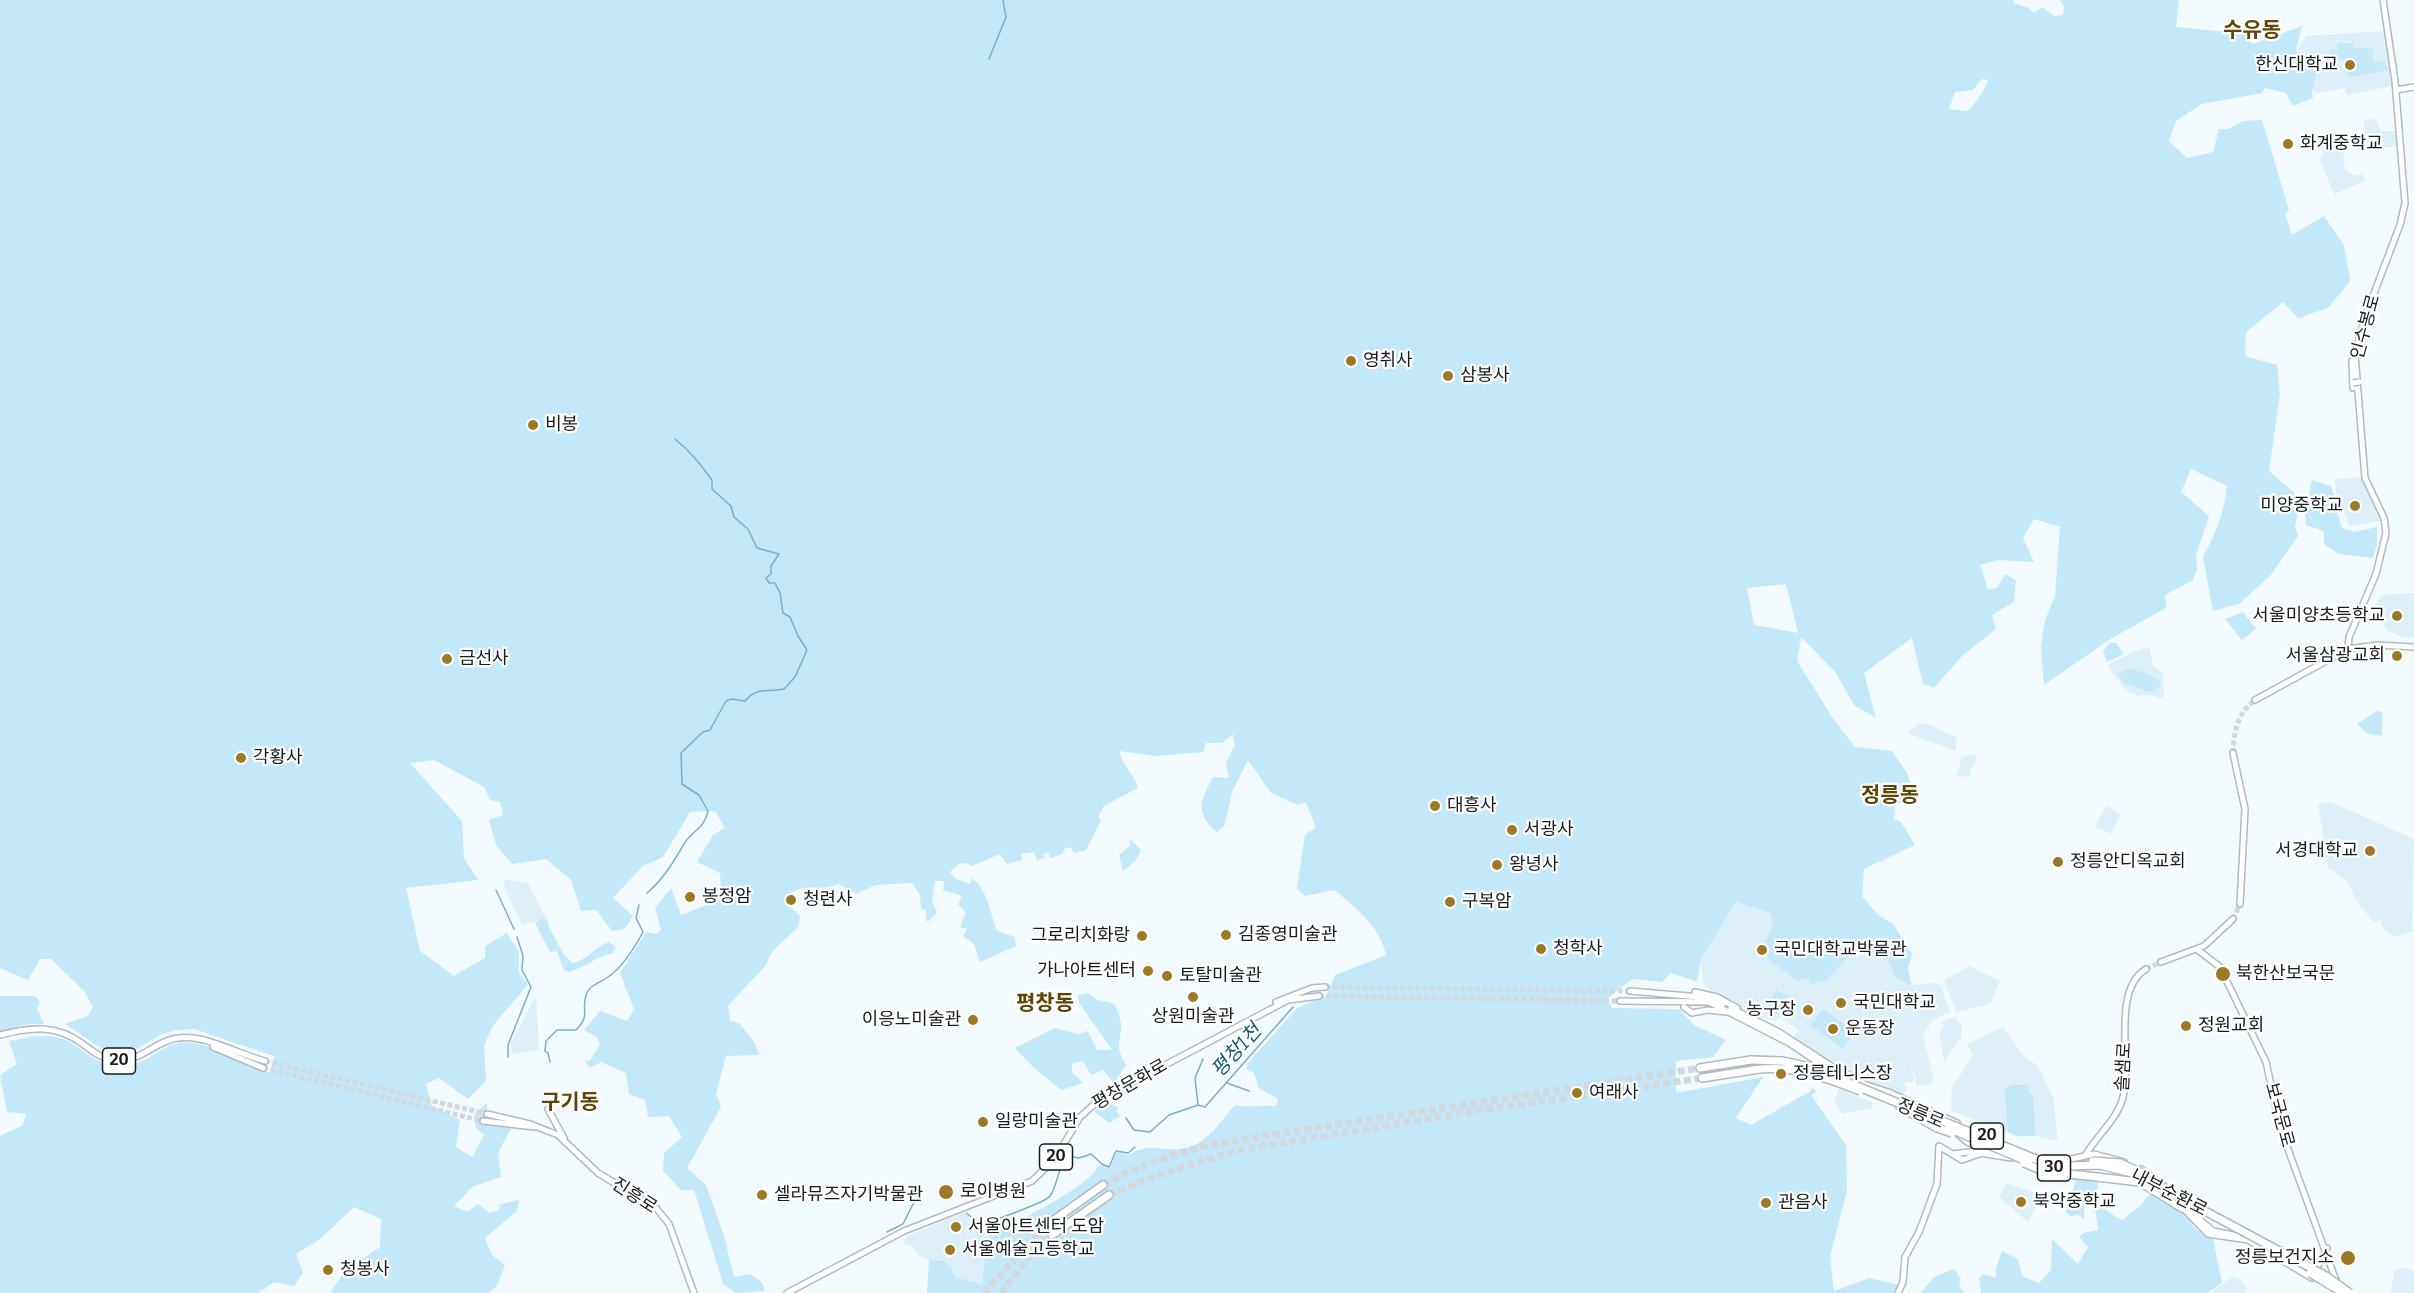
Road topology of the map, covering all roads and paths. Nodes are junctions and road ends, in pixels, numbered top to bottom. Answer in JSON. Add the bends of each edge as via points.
{"nodes":[{"id":1,"x":2383,"y":0,"type":"edge"},
{"id":2,"x":2414,"y":87,"type":"edge"},
{"id":3,"x":2396,"y":90,"type":"junction"},
{"id":4,"x":2356,"y":350,"type":"junction"},
{"id":5,"x":2361,"y":445,"type":"junction"},
{"id":6,"x":2349,"y":637,"type":"junction"},
{"id":7,"x":2359,"y":646,"type":"junction"},
{"id":8,"x":2414,"y":647,"type":"edge"},
{"id":9,"x":2348,"y":649,"type":"junction"},
{"id":10,"x":2341,"y":652,"type":"junction"},
{"id":11,"x":2255,"y":700,"type":"tunnel mouth"},
{"id":12,"x":2233,"y":753,"type":"tunnel mouth"},
{"id":13,"x":2240,"y":904,"type":"tunnel mouth"},
{"id":14,"x":2233,"y":919,"type":"tunnel mouth"},
{"id":15,"x":2198,"y":950,"type":"junction"},
{"id":16,"x":2161,"y":963,"type":"tunnel mouth"},
{"id":17,"x":2146,"y":969,"type":"tunnel mouth"},
{"id":18,"x":1325,"y":987,"type":"tunnel mouth"},
{"id":19,"x":1630,"y":991,"type":"tunnel mouth"},
{"id":20,"x":1695,"y":992,"type":"dead end"},
{"id":21,"x":1319,"y":996,"type":"tunnel mouth"},
{"id":22,"x":1620,"y":1001,"type":"tunnel mouth"},
{"id":23,"x":1684,"y":1007,"type":"dead end"},
{"id":24,"x":1268,"y":1010,"type":"junction"},
{"id":25,"x":1737,"y":1013,"type":"junction"},
{"id":26,"x":1748,"y":1021,"type":"junction"},
{"id":27,"x":1769,"y":1027,"type":"junction"},
{"id":28,"x":0,"y":1035,"type":"edge"},
{"id":29,"x":195,"y":1038,"type":"junction"},
{"id":30,"x":265,"y":1060,"type":"tunnel mouth"},
{"id":31,"x":263,"y":1068,"type":"tunnel mouth"},
{"id":32,"x":1700,"y":1068,"type":"tunnel mouth"},
{"id":33,"x":1838,"y":1071,"type":"junction"},
{"id":34,"x":1702,"y":1078,"type":"tunnel mouth"},
{"id":35,"x":1873,"y":1091,"type":"junction"},
{"id":36,"x":1888,"y":1092,"type":"junction"},
{"id":37,"x":1900,"y":1097,"type":"junction"},
{"id":38,"x":487,"y":1114,"type":"tunnel mouth"},
{"id":39,"x":1941,"y":1120,"type":"junction"},
{"id":40,"x":483,"y":1121,"type":"tunnel mouth"},
{"id":41,"x":551,"y":1125,"type":"junction"},
{"id":42,"x":538,"y":1128,"type":"junction"},
{"id":43,"x":1952,"y":1128,"type":"junction"},
{"id":44,"x":1966,"y":1136,"type":"junction"},
{"id":45,"x":566,"y":1142,"type":"junction"},
{"id":46,"x":1976,"y":1147,"type":"junction"},
{"id":47,"x":2007,"y":1148,"type":"junction"},
{"id":48,"x":1986,"y":1151,"type":"junction"},
{"id":49,"x":1954,"y":1155,"type":"junction"},
{"id":50,"x":2085,"y":1159,"type":"junction"},
{"id":51,"x":2021,"y":1160,"type":"junction"},
{"id":52,"x":1103,"y":1185,"type":"tunnel mouth"},
{"id":53,"x":1109,"y":1196,"type":"tunnel mouth"},
{"id":54,"x":2185,"y":1205,"type":"junction"},
{"id":55,"x":2191,"y":1211,"type":"junction"},
{"id":56,"x":2199,"y":1219,"type":"junction"},
{"id":57,"x":1044,"y":1227,"type":"tunnel mouth"},
{"id":58,"x":1052,"y":1235,"type":"tunnel mouth"},
{"id":59,"x":2256,"y":1245,"type":"junction"},
{"id":60,"x":2327,"y":1248,"type":"junction"},
{"id":61,"x":2308,"y":1268,"type":"junction"},
{"id":62,"x":2316,"y":1275,"type":"junction"},
{"id":63,"x":2340,"y":1290,"type":"edge"},
{"id":64,"x":694,"y":1293,"type":"edge"},
{"id":65,"x":787,"y":1293,"type":"edge"},
{"id":66,"x":1898,"y":1293,"type":"edge"},
{"id":67,"x":2350,"y":1293,"type":"edge"}],
"edges":[{"from":1,"to":3,"type":"main road","name":"인수봉로"},
{"from":2,"to":3,"type":"main road"},
{"from":3,"to":4,"type":"main road","name":"인수봉로","via":[[2405,203]]},
{"from":4,"to":5,"type":"main road","name":"인수봉로"},
{"from":4,"to":5,"type":"main road"},
{"from":5,"to":6,"type":"main road","name":"인수봉로","via":[[2365,478],[2384,518],[2386,533],[2376,574]]},
{"from":6,"to":7,"type":"main road"},
{"from":6,"to":9,"type":"main road","name":"인수봉로"},
{"from":6,"to":10,"type":"main road"},
{"from":7,"to":8,"type":"main road"},
{"from":7,"to":9,"type":"main road"},
{"from":9,"to":10,"type":"main road"},
{"from":10,"to":11,"type":"main road"},
{"from":12,"to":13,"type":"main road","via":[[2246,808]]},
{"from":14,"to":15,"type":"main road"},
{"from":15,"to":16,"type":"main road"},
{"from":15,"to":60,"type":"main road","name":"보국문로","via":[[2222,970],[2266,1062],[2281,1130]]},
{"from":17,"to":50,"type":"main road","name":"솔샘로","via":[[2133,980],[2127,999],[2122,1101]]},
{"from":18,"to":24,"type":"main road","name":"평창문화로","number":"20","via":[[1293,994]]},
{"from":19,"to":25,"type":"main road","name":"정릉로","number":"20","via":[[1707,998]]},
{"from":20,"to":25,"type":"main road","via":[[1735,1006]]},
{"from":21,"to":24,"type":"main road","name":"평창문화로","number":"20","via":[[1288,1000]]},
{"from":22,"to":25,"type":"main road","name":"정릉로","number":"20","via":[[1700,1001]]},
{"from":23,"to":25,"type":"main road","via":[[1692,1013]]},
{"from":24,"to":65,"type":"main road","name":"평창문화로","number":"20","via":[[1093,1104],[1078,1119],[1048,1167],[1032,1181],[904,1231]]},
{"from":25,"to":26,"type":"main road","name":"정릉로","number":"20"},
{"from":25,"to":27,"type":"main road","name":"정릉로","number":"20"},
{"from":26,"to":27,"type":"main road"},
{"from":26,"to":35,"type":"main road","name":"정릉로","number":"20","via":[[1842,1079]]},
{"from":27,"to":33,"type":"main road","name":"정릉로","number":"20"},
{"from":28,"to":29,"type":"main road","number":"20","via":[[51,1029],[71,1036],[103,1057],[123,1061],[169,1040]]},
{"from":29,"to":30,"type":"main road","number":"20"},
{"from":29,"to":31,"type":"main road"},
{"from":32,"to":39,"type":"highway","name":"내부순환로","number":"30","bridge":true,"via":[[1751,1060],[1782,1060],[1810,1067]]},
{"from":33,"to":35,"type":"main road","name":"정릉로","number":"20"},
{"from":33,"to":36,"type":"main road","name":"정릉로"},
{"from":33,"to":39,"type":"highway","bridge":true},
{"from":34,"to":44,"type":"highway","name":"내부순환로","number":"30","bridge":true,"via":[[1790,1068],[1817,1074]]},
{"from":35,"to":36,"type":"main road","name":"정릉로","number":"20"},
{"from":35,"to":37,"type":"main road","name":"정릉로"},
{"from":35,"to":43,"type":"main road","name":"정릉로","number":"20"},
{"from":35,"to":44,"type":"highway","bridge":true,"via":[[1928,1125]]},
{"from":36,"to":37,"type":"main road","name":"정릉로","number":"20"},
{"from":37,"to":47,"type":"main road","name":"정릉로","number":"20"},
{"from":38,"to":42,"type":"main road","name":"진흥로"},
{"from":39,"to":47,"type":"highway","name":"내부순환로","number":"30","bridge":true},
{"from":40,"to":42,"type":"main road","name":"진흥로"},
{"from":41,"to":42,"type":"main road","name":"진흥로"},
{"from":41,"to":45,"type":"main road"},
{"from":41,"to":45,"type":"main road","name":"진흥로"},
{"from":43,"to":46,"type":"main road"},
{"from":43,"to":47,"type":"main road","name":"정릉로","number":"20"},
{"from":43,"to":48,"type":"main road"},
{"from":44,"to":47,"type":"highway","name":"내부순환로","number":"30","bridge":true},
{"from":45,"to":64,"type":"main road","name":"진흥로","via":[[598,1173],[648,1202],[665,1217]]},
{"from":46,"to":48,"type":"main road"},
{"from":46,"to":49,"type":"main road"},
{"from":47,"to":48,"type":"main road"},
{"from":47,"to":50,"type":"main road","name":"정릉로","number":"20","via":[[2048,1161]]},
{"from":47,"to":51,"type":"main road","name":"정릉로","number":"20"},
{"from":47,"to":54,"type":"highway","bridge":true,"via":[[2043,1172],[2140,1182]]},
{"from":47,"to":55,"type":"highway","bridge":true,"via":[[2049,1160],[2116,1162],[2129,1166]]},
{"from":47,"to":63,"type":"highway","name":"내부순환로","number":"30","bridge":true,"via":[[2044,1166],[2100,1168],[2141,1179]]},
{"from":47,"to":67,"type":"highway","name":"내부순환로","number":"30","bridge":true,"via":[[2048,1163],[2100,1165],[2136,1174],[2326,1276]]},
{"from":48,"to":49,"type":"main road","via":[[1964,1160]]},
{"from":48,"to":51,"type":"main road"},
{"from":49,"to":66,"type":"main road","via":[[1939,1146],[1937,1184],[1905,1257]]},
{"from":50,"to":51,"type":"main road","name":"정릉로","number":"20","via":[[2062,1171]]},
{"from":50,"to":54,"type":"main road","name":"정릉로","number":"20","via":[[2104,1160],[2128,1169]]},
{"from":52,"to":57,"type":"highway"},
{"from":53,"to":58,"type":"highway"},
{"from":54,"to":55,"type":"main road","name":"정릉로"},
{"from":54,"to":56,"type":"main road","name":"정릉로","number":"20","via":[[2194,1208]]},
{"from":54,"to":59,"type":"main road","name":"정릉로","number":"20","via":[[2208,1234],[2248,1240]]},
{"from":55,"to":56,"type":"main road","name":"정릉로"},
{"from":56,"to":61,"type":"main road","name":"정릉로","number":"20","via":[[2213,1231],[2258,1241]]},
{"from":59,"to":61,"type":"main road","via":[[2307,1273]]},
{"from":59,"to":62,"type":"main road","name":"정릉로","number":"20"},
{"from":60,"to":62,"type":"main road"},
{"from":60,"to":63,"type":"main road","name":"보국문로"},
{"from":61,"to":62,"type":"main road","name":"정릉로","number":"20"},
{"from":62,"to":63,"type":"main road","name":"정릉로","number":"20"},
{"from":63,"to":67,"type":"main road","name":"정릉로","number":"20"}]}
